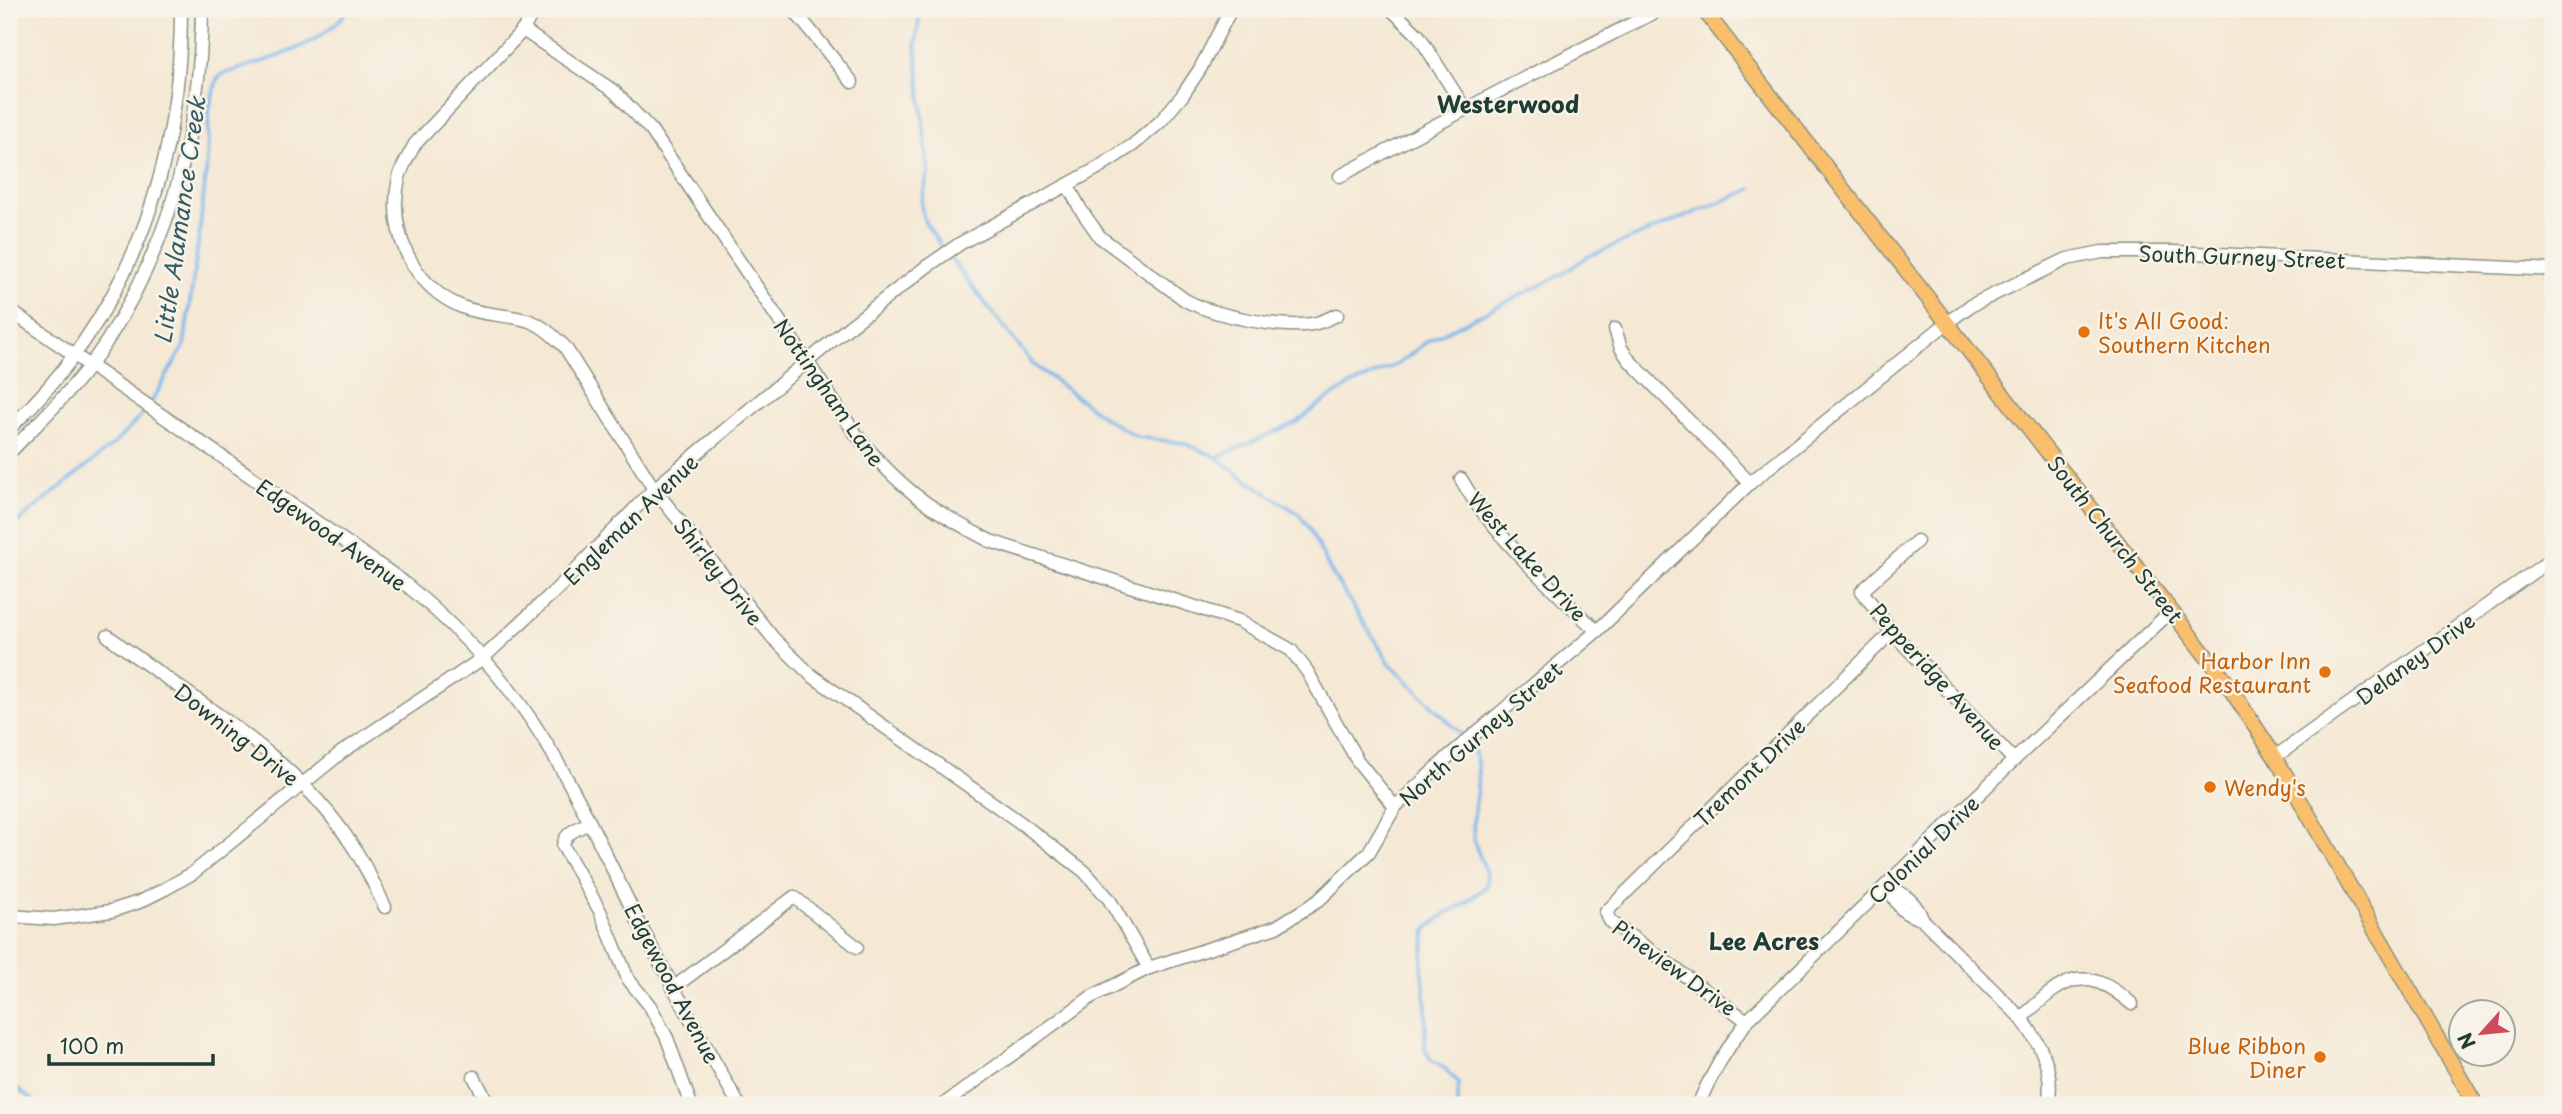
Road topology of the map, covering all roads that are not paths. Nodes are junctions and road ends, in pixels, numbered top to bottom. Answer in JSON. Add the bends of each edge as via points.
{"nodes":[{"id":1,"x":181,"y":9,"type":"edge"},
{"id":2,"x":202,"y":9,"type":"edge"},
{"id":3,"x":534,"y":9,"type":"edge"},
{"id":4,"x":793,"y":9,"type":"edge"},
{"id":5,"x":1231,"y":9,"type":"edge"},
{"id":6,"x":1391,"y":9,"type":"edge"},
{"id":7,"x":1661,"y":9,"type":"edge"},
{"id":8,"x":1703,"y":9,"type":"edge"},
{"id":9,"x":2547,"y":9,"type":"edge"},
{"id":10,"x":2553,"y":9,"type":"edge"},
{"id":11,"x":523,"y":30,"type":"junction"},
{"id":12,"x":852,"y":82,"type":"dead end"},
{"id":13,"x":1465,"y":109,"type":"junction"},
{"id":14,"x":1340,"y":176,"type":"dead end"},
{"id":15,"x":1068,"y":186,"type":"junction"},
{"id":16,"x":2553,"y":270,"type":"edge"},
{"id":17,"x":9,"y":310,"type":"edge"},
{"id":18,"x":1337,"y":315,"type":"dead end"},
{"id":19,"x":1948,"y":322,"type":"junction"},
{"id":20,"x":1615,"y":328,"type":"dead end"},
{"id":21,"x":75,"y":354,"type":"junction"},
{"id":22,"x":807,"y":363,"type":"junction"},
{"id":23,"x":90,"y":365,"type":"junction"},
{"id":24,"x":9,"y":429,"type":"edge"},
{"id":25,"x":9,"y":453,"type":"edge"},
{"id":26,"x":1461,"y":480,"type":"dead end"},
{"id":27,"x":1750,"y":482,"type":"junction"},
{"id":28,"x":654,"y":489,"type":"junction"},
{"id":29,"x":1917,"y":541,"type":"dead end"},
{"id":30,"x":2553,"y":558,"type":"edge"},
{"id":31,"x":2171,"y":611,"type":"junction"},
{"id":32,"x":1597,"y":631,"type":"junction"},
{"id":33,"x":1892,"y":632,"type":"junction"},
{"id":34,"x":108,"y":636,"type":"dead end"},
{"id":35,"x":483,"y":658,"type":"junction"},
{"id":36,"x":2275,"y":757,"type":"junction"},
{"id":37,"x":2014,"y":760,"type":"junction"},
{"id":38,"x":302,"y":783,"type":"junction"},
{"id":39,"x":1395,"y":807,"type":"junction"},
{"id":40,"x":589,"y":823,"type":"junction"},
{"id":41,"x":1888,"y":885,"type":"junction"},
{"id":42,"x":385,"y":906,"type":"dead end"},
{"id":43,"x":1606,"y":912,"type":"joint"},
{"id":44,"x":9,"y":916,"type":"edge"},
{"id":45,"x":857,"y":947,"type":"dead end"},
{"id":46,"x":1149,"y":968,"type":"junction"},
{"id":47,"x":673,"y":988,"type":"junction"},
{"id":48,"x":2132,"y":1004,"type":"dead end"},
{"id":49,"x":2021,"y":1018,"type":"junction"},
{"id":50,"x":1747,"y":1021,"type":"junction"},
{"id":51,"x":474,"y":1077,"type":"dead end"},
{"id":52,"x":488,"y":1105,"type":"edge"},
{"id":53,"x":691,"y":1105,"type":"edge"},
{"id":54,"x":739,"y":1105,"type":"edge"},
{"id":55,"x":943,"y":1105,"type":"edge"},
{"id":56,"x":1698,"y":1105,"type":"edge"},
{"id":57,"x":2048,"y":1105,"type":"edge"},
{"id":58,"x":2476,"y":1105,"type":"edge"}],
"edges":[{"from":1,"to":21,"type":"street","via":[[175,104],[142,236],[110,301]]},
{"from":2,"to":23,"type":"street","via":[[199,83],[171,210],[134,294]]},
{"from":3,"to":11,"type":"street","name":"Shirley Drive"},
{"from":4,"to":12,"type":"street"},
{"from":5,"to":15,"type":"street","name":"Engleman Avenue","via":[[1200,69],[1160,122]]},
{"from":6,"to":13,"type":"street","via":[[1419,36]]},
{"from":7,"to":13,"type":"street"},
{"from":8,"to":19,"type":"main road","name":"South Church Street"},
{"from":9,"to":10,"type":"street"},
{"from":11,"to":22,"type":"street","name":"Nottingham Lane","via":[[615,92],[642,120]]},
{"from":11,"to":28,"type":"street","name":"Shirley Drive","via":[[415,144],[399,178],[400,239],[416,271],[447,299],[478,312],[530,321],[565,347]]},
{"from":13,"to":14,"type":"street"},
{"from":15,"to":18,"type":"street","via":[[1100,237],[1199,307],[1223,315],[1301,325]]},
{"from":15,"to":22,"type":"street","name":"Engleman Avenue","via":[[961,243]]},
{"from":16,"to":19,"type":"street","name":"South Gurney Street","via":[[2102,252],[2067,259],[1970,306]]},
{"from":17,"to":21,"type":"street","name":"Edgewood Avenue"},
{"from":19,"to":27,"type":"street","name":"North Gurney Street"},
{"from":19,"to":31,"type":"main road","name":"South Church Street"},
{"from":20,"to":27,"type":"street","via":[[1629,360]]},
{"from":21,"to":23,"type":"street","name":"Edgewood Avenue"},
{"from":21,"to":24,"type":"street"},
{"from":22,"to":28,"type":"street","name":"Engleman Avenue"},
{"from":22,"to":39,"type":"street","name":"Nottingham Lane","via":[[887,472],[952,521],[1027,554],[1239,621],[1291,650],[1357,760]]},
{"from":23,"to":25,"type":"street"},
{"from":23,"to":35,"type":"street","name":"Edgewood Avenue","via":[[398,578]]},
{"from":26,"to":32,"type":"street","name":"West Lake Drive","via":[[1475,505]]},
{"from":27,"to":32,"type":"street","name":"North Gurney Street"},
{"from":28,"to":35,"type":"street","name":"Engleman Avenue"},
{"from":28,"to":46,"type":"street","name":"Shirley Drive","via":[[790,656],[1084,871],[1109,899]]},
{"from":29,"to":33,"type":"street","name":"Pepperidge Avenue","via":[[1862,591]]},
{"from":30,"to":36,"type":"street","name":"Delaney Drive"},
{"from":31,"to":36,"type":"main road","name":"South Church Street","via":[[2224,679]]},
{"from":31,"to":37,"type":"street","name":"Colonial Drive"},
{"from":32,"to":39,"type":"street","name":"North Gurney Street"},
{"from":33,"to":37,"type":"street","name":"Pepperidge Avenue"},
{"from":33,"to":43,"type":"street","name":"Tremont Drive"},
{"from":34,"to":38,"type":"street","name":"Downing Drive"},
{"from":35,"to":38,"type":"street","name":"Engleman Avenue"},
{"from":35,"to":40,"type":"street","name":"Edgewood Avenue","via":[[527,714]]},
{"from":36,"to":58,"type":"main road","name":"South Church Street"},
{"from":37,"to":41,"type":"street","name":"Colonial Drive"},
{"from":38,"to":42,"type":"street","name":"Downing Drive","via":[[352,844]]},
{"from":38,"to":44,"type":"street","name":"Engleman Avenue","via":[[193,873],[139,902],[54,919]]},
{"from":39,"to":46,"type":"street","name":"North Gurney Street","via":[[1370,852],[1297,915],[1255,935]]},
{"from":40,"to":47,"type":"street","name":"Edgewood Avenue"},
{"from":40,"to":53,"type":"street","name":"Edgewood Avenue","via":[[569,833],[562,846],[600,911],[628,979],[667,1038]]},
{"from":41,"to":49,"type":"street","via":[[1919,908],[1922,919]]},
{"from":41,"to":50,"type":"street","name":"Colonial Drive"},
{"from":43,"to":50,"type":"street","name":"Pineview Drive","via":[[1610,921]]},
{"from":45,"to":47,"type":"street","via":[[794,897]]},
{"from":46,"to":55,"type":"street","name":"North Gurney Street","via":[[1091,998]]},
{"from":47,"to":54,"type":"street","name":"Edgewood Avenue"},
{"from":48,"to":49,"type":"street","via":[[2113,988],[2076,979],[2061,984]]},
{"from":49,"to":57,"type":"street","via":[[2047,1064]]},
{"from":50,"to":56,"type":"street","name":"Colonial Drive","via":[[1724,1051]]},
{"from":51,"to":52,"type":"street"}]}
